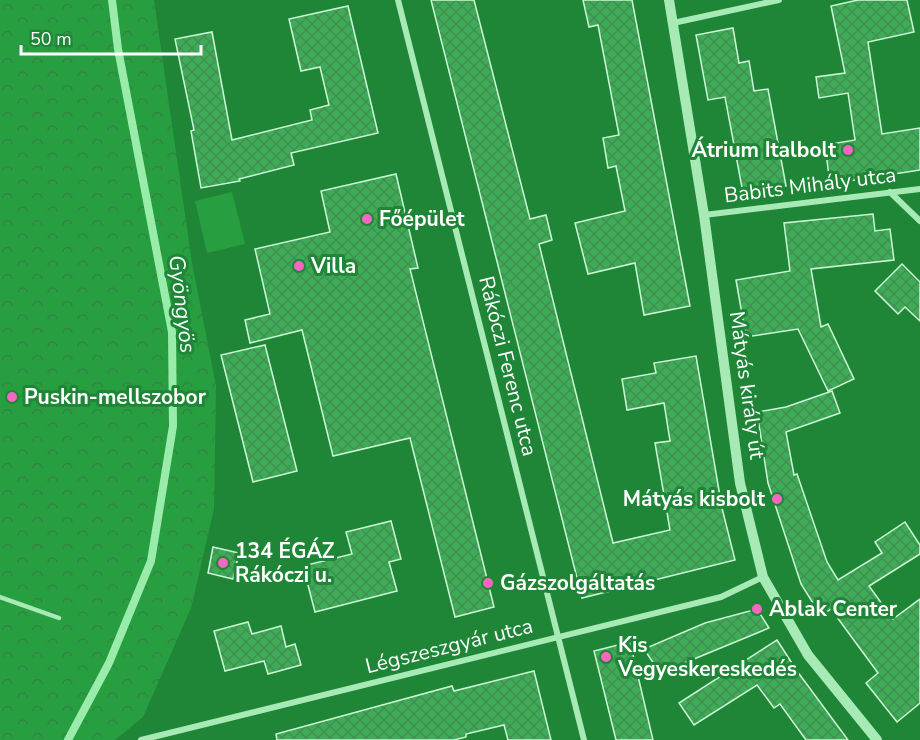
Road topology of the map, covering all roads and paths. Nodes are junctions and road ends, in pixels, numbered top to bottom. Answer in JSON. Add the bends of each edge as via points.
{"nodes":[{"id":1,"x":398,"y":0,"type":"edge"},
{"id":2,"x":669,"y":0,"type":"edge"},
{"id":3,"x":779,"y":0,"type":"edge"},
{"id":4,"x":673,"y":23,"type":"junction"},
{"id":5,"x":920,"y":189,"type":"edge"},
{"id":6,"x":890,"y":192,"type":"junction"},
{"id":7,"x":705,"y":214,"type":"junction"},
{"id":8,"x":920,"y":221,"type":"edge"},
{"id":9,"x":763,"y":578,"type":"junction"},
{"id":10,"x":0,"y":597,"type":"edge"},
{"id":11,"x":59,"y":618,"type":"dead end"},
{"id":12,"x":559,"y":636,"type":"junction"},
{"id":13,"x":141,"y":740,"type":"edge"},
{"id":14,"x":584,"y":740,"type":"edge"},
{"id":15,"x":877,"y":740,"type":"edge"}],
"edges":[{"from":1,"to":12,"type":"street","name":"Rákóczi Ferenc utca"},
{"from":2,"to":4,"type":"street","name":"Mátyás király út"},
{"from":3,"to":4,"type":"street"},
{"from":4,"to":7,"type":"street","name":"Mátyás király út"},
{"from":5,"to":6,"type":"street","name":"Babits Mihály utca"},
{"from":6,"to":7,"type":"street","name":"Babits Mihály utca"},
{"from":6,"to":8,"type":"street"},
{"from":7,"to":9,"type":"street","name":"Mátyás király út","via":[[740,483]]},
{"from":9,"to":12,"type":"street","name":"Légszeszgyár utca","via":[[732,594]]},
{"from":9,"to":15,"type":"street","name":"Mátyás király út","via":[[808,654]]},
{"from":10,"to":11,"type":"lane"},
{"from":12,"to":13,"type":"street","name":"Légszeszgyár utca"},
{"from":12,"to":14,"type":"street","name":"Rákóczi Ferenc utca"}]}
